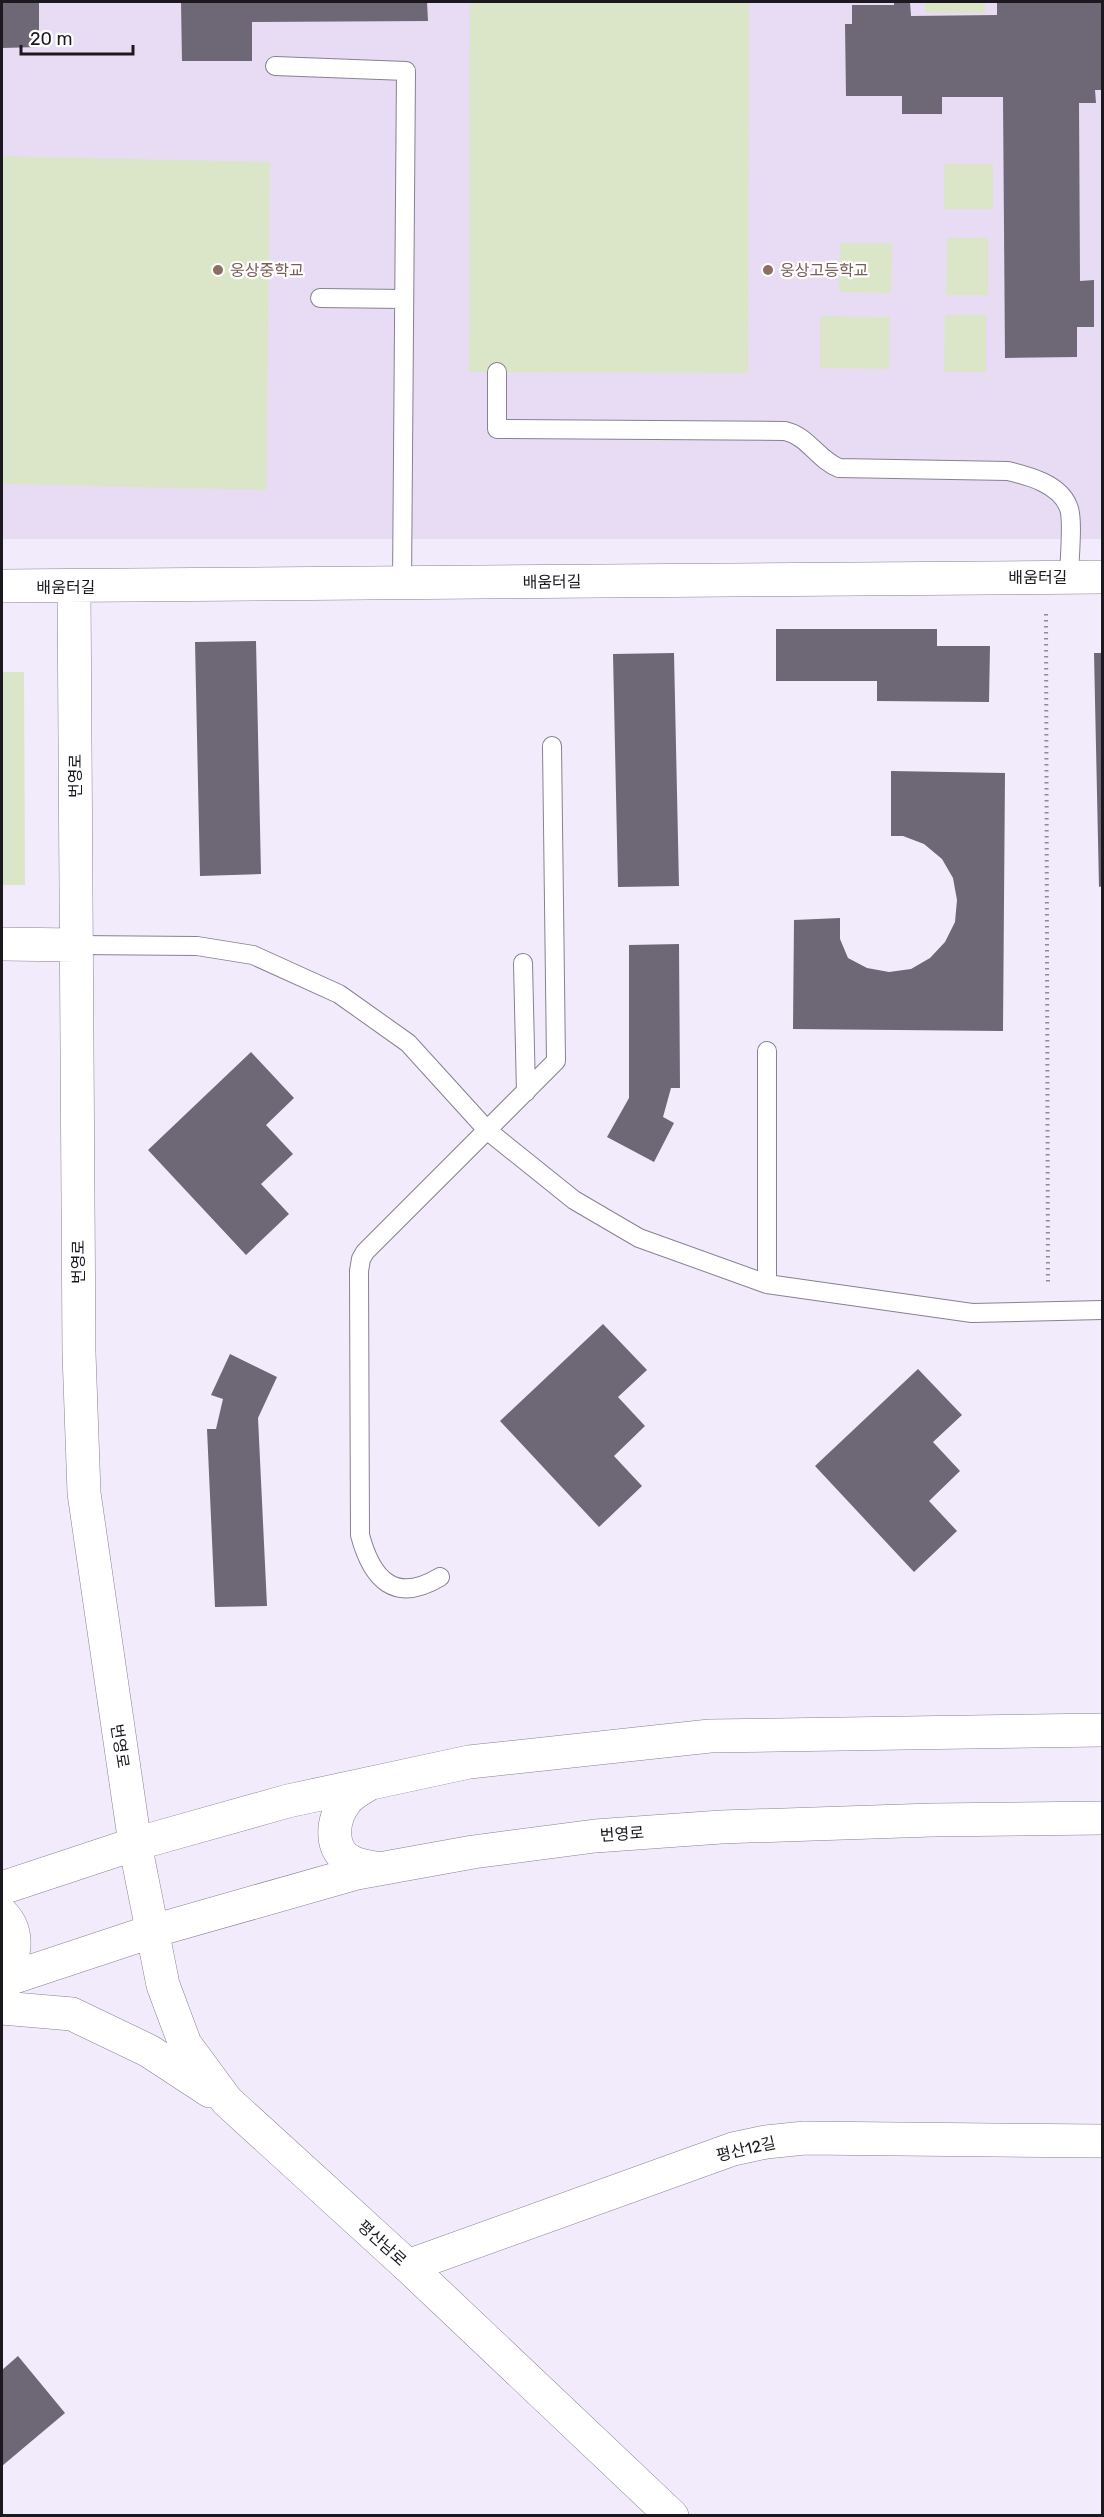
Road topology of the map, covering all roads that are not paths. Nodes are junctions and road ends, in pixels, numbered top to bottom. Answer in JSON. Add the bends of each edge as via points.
{"nodes":[{"id":1,"x":274,"y":66,"type":"dead end"},
{"id":2,"x":320,"y":298,"type":"dead end"},
{"id":3,"x":404,"y":299,"type":"junction"},
{"id":4,"x":497,"y":372,"type":"dead end"},
{"id":5,"x":1057,"y":577,"type":"junction"},
{"id":6,"x":1102,"y":577,"type":"edge"},
{"id":7,"x":402,"y":584,"type":"junction"},
{"id":8,"x":2,"y":586,"type":"edge"},
{"id":9,"x":74,"y":587,"type":"junction"},
{"id":10,"x":552,"y":746,"type":"dead end"},
{"id":11,"x":2,"y":944,"type":"edge"},
{"id":12,"x":76,"y":945,"type":"junction"},
{"id":13,"x":524,"y":963,"type":"dead end"},
{"id":14,"x":767,"y":1051,"type":"dead end"},
{"id":15,"x":526,"y":1092,"type":"junction"},
{"id":16,"x":488,"y":1131,"type":"junction"},
{"id":17,"x":767,"y":1284,"type":"junction"},
{"id":18,"x":1102,"y":1310,"type":"edge"},
{"id":19,"x":440,"y":1577,"type":"dead end"},
{"id":20,"x":1102,"y":1730,"type":"edge"},
{"id":21,"x":369,"y":1784,"type":"junction"},
{"id":22,"x":1102,"y":1818,"type":"edge"},
{"id":23,"x":135,"y":1844,"type":"junction"},
{"id":24,"x":379,"y":1869,"type":"junction"},
{"id":25,"x":2,"y":1888,"type":"edge"},
{"id":26,"x":2,"y":1914,"type":"edge"},
{"id":27,"x":153,"y":1931,"type":"junction"},
{"id":28,"x":2,"y":1980,"type":"edge"},
{"id":29,"x":2,"y":2008,"type":"edge"},
{"id":30,"x":227,"y":2101,"type":"junction"},
{"id":31,"x":1102,"y":2141,"type":"edge"},
{"id":32,"x":408,"y":2266,"type":"junction"},
{"id":33,"x":672,"y":2516,"type":"edge"}],
"edges":[{"from":1,"to":3,"type":"lane","via":[[406,70]]},
{"from":2,"to":3,"type":"lane"},
{"from":3,"to":7,"type":"lane"},
{"from":4,"to":5,"type":"lane","via":[[497,429],[785,431],[795,434],[839,468],[1022,474],[1043,482],[1061,495],[1069,507]]},
{"from":5,"to":6,"type":"street","name":"배움터길"},
{"from":5,"to":7,"type":"street","name":"배움터길"},
{"from":7,"to":9,"type":"street","name":"배움터길"},
{"from":8,"to":9,"type":"street","name":"배움터길"},
{"from":9,"to":12,"type":"street","name":"번영로"},
{"from":10,"to":15,"type":"lane","via":[[556,1061]]},
{"from":11,"to":12,"type":"street"},
{"from":12,"to":16,"type":"lane","via":[[197,946],[253,955],[339,994],[408,1043]]},
{"from":12,"to":23,"type":"street","name":"번영로","via":[[78,1353],[84,1493]]},
{"from":13,"to":15,"type":"lane"},
{"from":14,"to":17,"type":"lane"},
{"from":15,"to":16,"type":"lane"},
{"from":16,"to":17,"type":"lane","via":[[574,1200],[639,1238]]},
{"from":16,"to":19,"type":"lane","via":[[365,1252],[359,1271],[362,1544],[375,1572],[390,1584],[406,1590],[422,1588]]},
{"from":17,"to":18,"type":"lane","via":[[972,1313]]},
{"from":20,"to":21,"type":"street","via":[[710,1736],[469,1762]]},
{"from":21,"to":23,"type":"street"},
{"from":21,"to":24,"type":"street","via":[[347,1798],[337,1817],[334,1836],[339,1852],[350,1862]]},
{"from":22,"to":24,"type":"street","name":"번영로","via":[[721,1827],[606,1835]]},
{"from":23,"to":25,"type":"street"},
{"from":23,"to":27,"type":"street","name":"번영로"},
{"from":24,"to":27,"type":"street","name":"번영로"},
{"from":26,"to":28,"type":"street","via":[[12,1928],[14,1946],[11,1964]]},
{"from":27,"to":28,"type":"street","name":"번영로"},
{"from":27,"to":30,"type":"street","name":"평산남로","via":[[162,1985],[185,2044]]},
{"from":29,"to":30,"type":"street","via":[[72,2014],[149,2051]]},
{"from":30,"to":32,"type":"street","name":"평산남로"},
{"from":31,"to":32,"type":"street","name":"평산12길","via":[[805,2138],[766,2142],[733,2149]]},
{"from":32,"to":33,"type":"street","name":"평산남로"}]}
